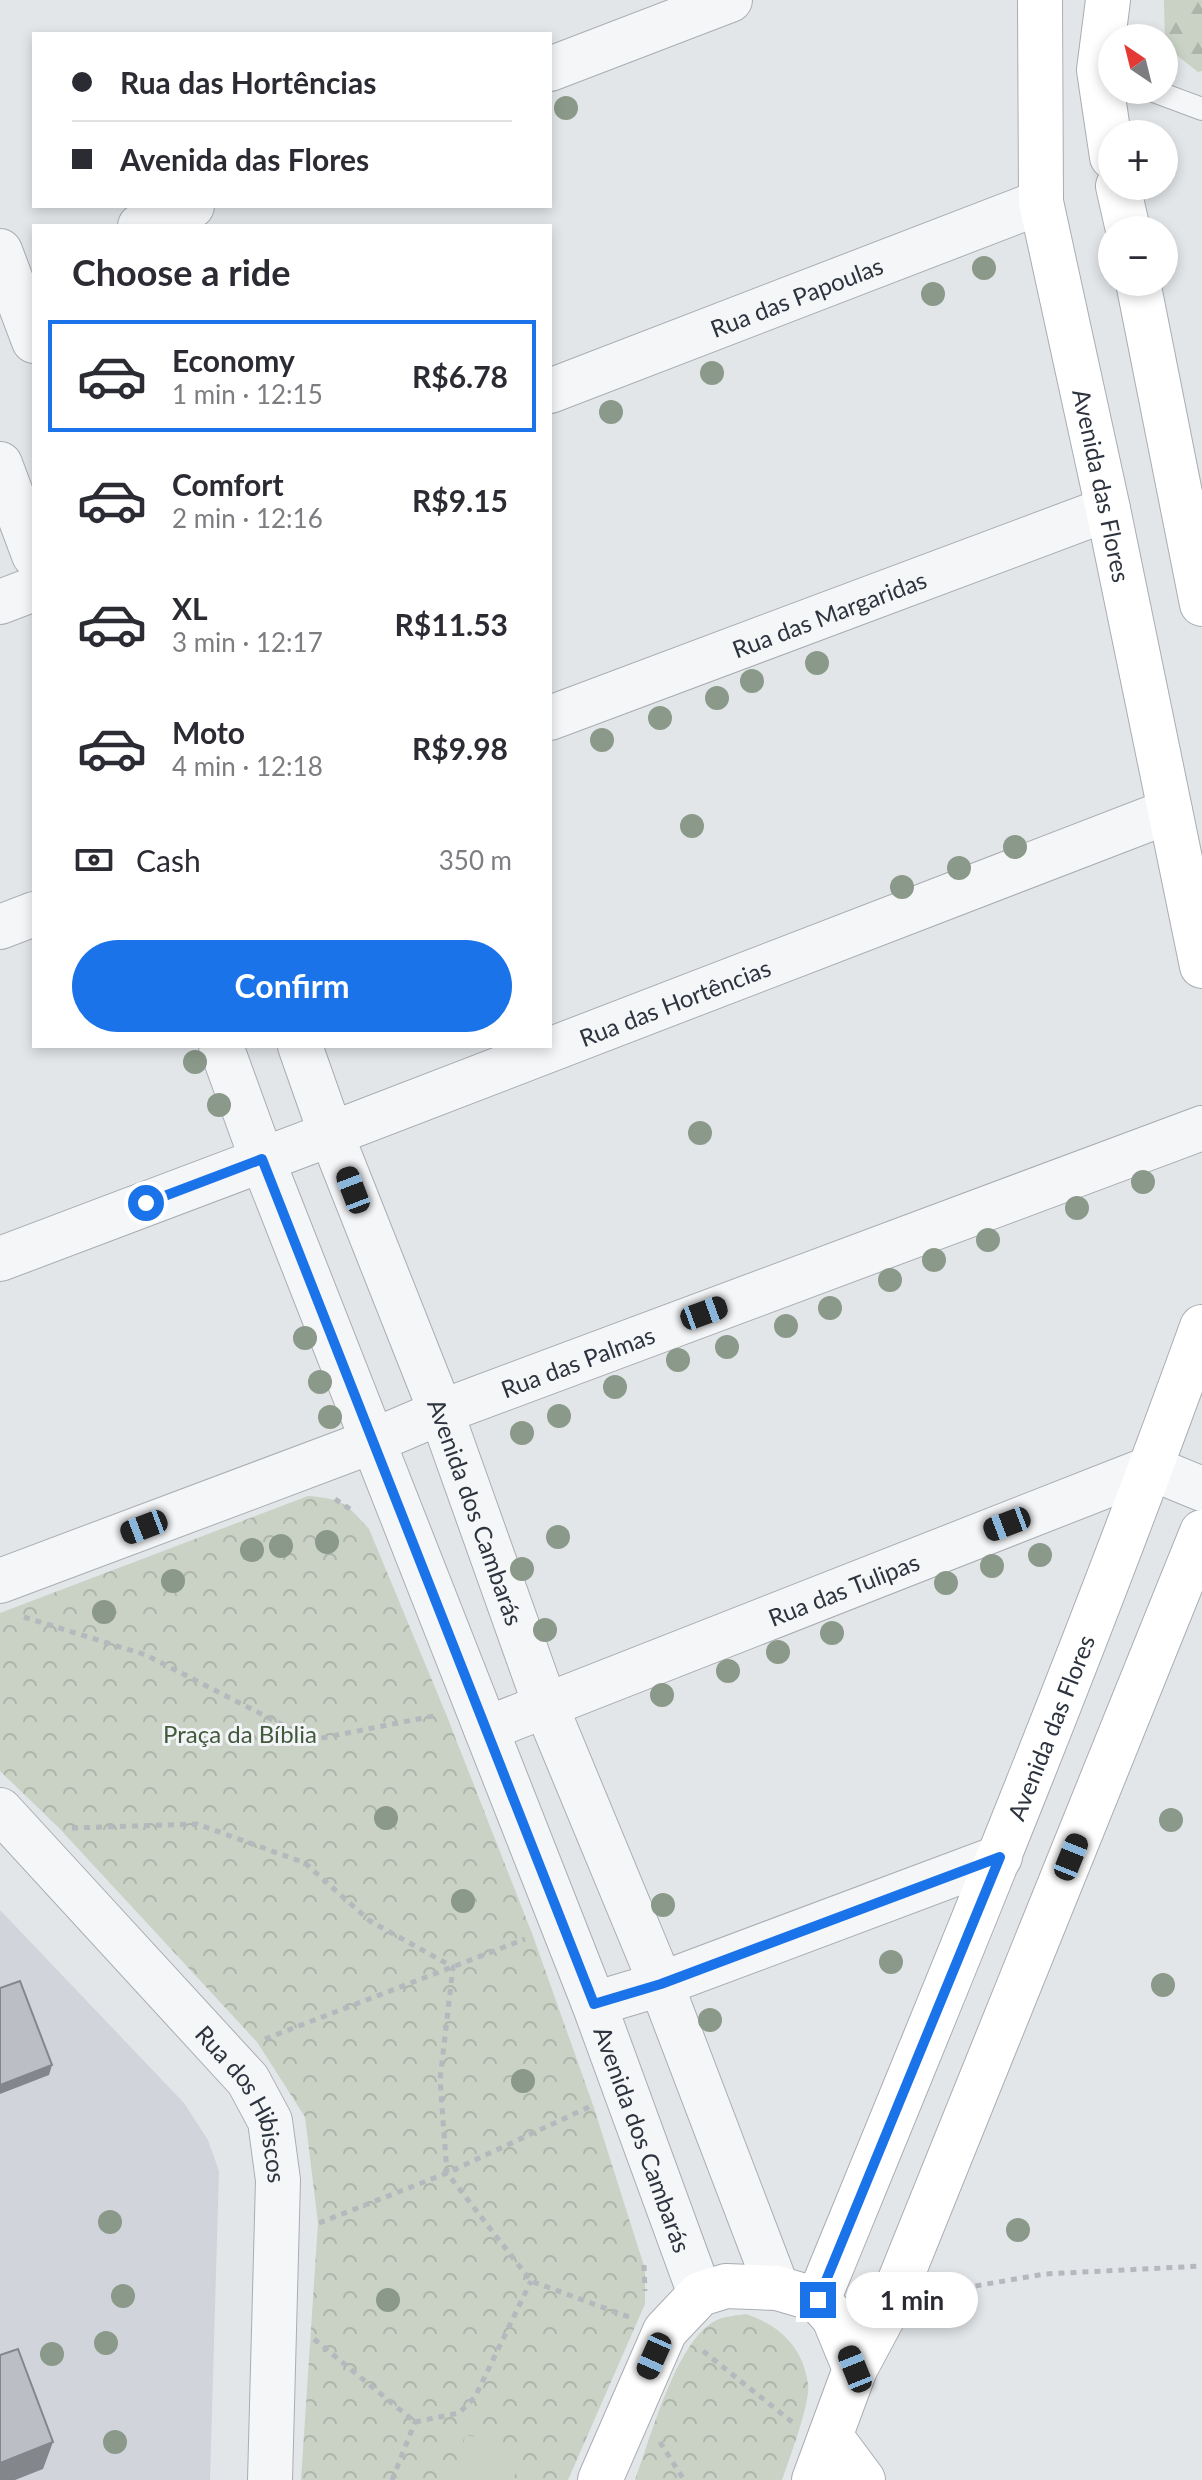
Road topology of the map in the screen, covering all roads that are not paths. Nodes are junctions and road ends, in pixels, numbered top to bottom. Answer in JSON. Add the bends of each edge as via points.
{"nodes":[{"id":1,"x":730,"y":0,"type":"edge"},
{"id":2,"x":1040,"y":0,"type":"edge"},
{"id":3,"x":1108,"y":0,"type":"edge"},
{"id":4,"x":1107,"y":24,"type":"edge"},
{"id":5,"x":552,"y":68,"type":"edge"},
{"id":6,"x":1178,"y":100,"type":"edge"},
{"id":7,"x":1202,"y":109,"type":"edge"},
{"id":8,"x":1041,"y":202,"type":"junction"},
{"id":9,"x":187,"y":208,"type":"edge"},
{"id":10,"x":145,"y":224,"type":"edge"},
{"id":11,"x":11,"y":268,"type":"edge"},
{"id":12,"x":1141,"y":296,"type":"edge"},
{"id":13,"x":32,"y":335,"type":"edge"},
{"id":14,"x":552,"y":390,"type":"edge"},
{"id":15,"x":0,"y":464,"type":"edge"},
{"id":16,"x":1108,"y":509,"type":"junction"},
{"id":17,"x":32,"y":550,"type":"edge"},
{"id":18,"x":32,"y":590,"type":"edge"},
{"id":19,"x":0,"y":602,"type":"edge"},
{"id":20,"x":1202,"y":604,"type":"edge"},
{"id":21,"x":552,"y":717,"type":"edge"},
{"id":22,"x":1170,"y":811,"type":"junction"},
{"id":23,"x":32,"y":915,"type":"edge"},
{"id":24,"x":0,"y":927,"type":"edge"},
{"id":25,"x":1202,"y":966,"type":"edge"},
{"id":26,"x":222,"y":1048,"type":"edge"},
{"id":27,"x":301,"y":1048,"type":"edge"},
{"id":28,"x":1202,"y":1128,"type":"edge"},
{"id":29,"x":331,"y":1134,"type":"junction"},
{"id":30,"x":262,"y":1159,"type":"junction"},
{"id":31,"x":0,"y":1259,"type":"edge"},
{"id":32,"x":1202,"y":1327,"type":"edge"},
{"id":33,"x":441,"y":1412,"type":"junction"},
{"id":34,"x":373,"y":1441,"type":"junction"},
{"id":35,"x":1151,"y":1468,"type":"junction"},
{"id":36,"x":1202,"y":1489,"type":"edge"},
{"id":37,"x":1202,"y":1532,"type":"edge"},
{"id":38,"x":9,"y":1598,"type":"edge"},
{"id":39,"x":545,"y":1704,"type":"junction"},
{"id":40,"x":486,"y":1729,"type":"junction"},
{"id":41,"x":0,"y":1810,"type":"edge"},
{"id":42,"x":1000,"y":1857,"type":"junction"},
{"id":43,"x":661,"y":1984,"type":"junction"},
{"id":44,"x":594,"y":2004,"type":"junction"},
{"id":45,"x":777,"y":2288,"type":"junction"},
{"id":46,"x":700,"y":2294,"type":"junction"},
{"id":47,"x":818,"y":2300,"type":"junction"},
{"id":48,"x":855,"y":2369,"type":"junction"},
{"id":49,"x":815,"y":2433,"type":"junction"},
{"id":50,"x":270,"y":2480,"type":"edge"},
{"id":51,"x":600,"y":2480,"type":"edge"},
{"id":52,"x":814,"y":2480,"type":"edge"},
{"id":53,"x":863,"y":2480,"type":"edge"}],
"edges":[{"from":1,"to":5,"type":"street"},
{"from":2,"to":8,"type":"main road","name":"Avenida das Flores"},
{"from":3,"to":4,"type":"main road"},
{"from":6,"to":7,"type":"lane"},
{"from":8,"to":14,"type":"street","name":"Rua das Papoulas"},
{"from":8,"to":16,"type":"main road","name":"Avenida das Flores"},
{"from":9,"to":10,"type":"street"},
{"from":11,"to":13,"type":"street"},
{"from":12,"to":20,"type":"main road"},
{"from":15,"to":17,"type":"street"},
{"from":16,"to":21,"type":"street","name":"Rua das Margaridas"},
{"from":16,"to":22,"type":"main road","name":"Avenida das Flores"},
{"from":18,"to":19,"type":"street"},
{"from":22,"to":25,"type":"main road","name":"Avenida das Flores"},
{"from":22,"to":29,"type":"street","name":"Rua das Hortências"},
{"from":23,"to":24,"type":"street"},
{"from":26,"to":30,"type":"street","name":"Avenida dos Cambarás"},
{"from":27,"to":29,"type":"street","name":"Avenida dos Cambarás"},
{"from":28,"to":33,"type":"street","name":"Rua das Palmas"},
{"from":29,"to":30,"type":"street","name":"Rua das Hortências"},
{"from":29,"to":33,"type":"street","name":"Avenida dos Cambarás"},
{"from":30,"to":31,"type":"street","name":"Rua das Hortências"},
{"from":30,"to":34,"type":"street","name":"Avenida dos Cambarás"},
{"from":32,"to":35,"type":"main road","name":"Avenida das Flores"},
{"from":33,"to":34,"type":"street","name":"Rua das Palmas"},
{"from":33,"to":39,"type":"street","name":"Avenida dos Cambarás"},
{"from":34,"to":38,"type":"street","name":"Rua das Palmas"},
{"from":34,"to":40,"type":"street","name":"Avenida dos Cambarás"},
{"from":35,"to":36,"type":"street"},
{"from":35,"to":39,"type":"street","name":"Rua das Tulipas"},
{"from":35,"to":42,"type":"main road","name":"Avenida das Flores"},
{"from":37,"to":48,"type":"main road","via":[[892,2300]]},
{"from":39,"to":40,"type":"street","name":"Rua das Tulipas"},
{"from":39,"to":43,"type":"street","name":"Avenida dos Cambarás"},
{"from":40,"to":44,"type":"street","name":"Avenida dos Cambarás"},
{"from":41,"to":50,"type":"street","name":"Rua dos Hibiscos","via":[[248,2080],[270,2121],[278,2180]]},
{"from":42,"to":43,"type":"street"},
{"from":42,"to":47,"type":"main road","name":"Avenida das Flores"},
{"from":43,"to":44,"type":"street"},
{"from":43,"to":45,"type":"street","name":"Avenida dos Cambarás"},
{"from":44,"to":46,"type":"street","name":"Avenida dos Cambarás"},
{"from":45,"to":46,"type":"main road","via":[[726,2286]]},
{"from":45,"to":47,"type":"main road"},
{"from":46,"to":51,"type":"main road","via":[[650,2325]]},
{"from":47,"to":48,"type":"main road","via":[[834,2318]]},
{"from":48,"to":49,"type":"main road"},
{"from":49,"to":52,"type":"main road"},
{"from":49,"to":53,"type":"main road"}]}
